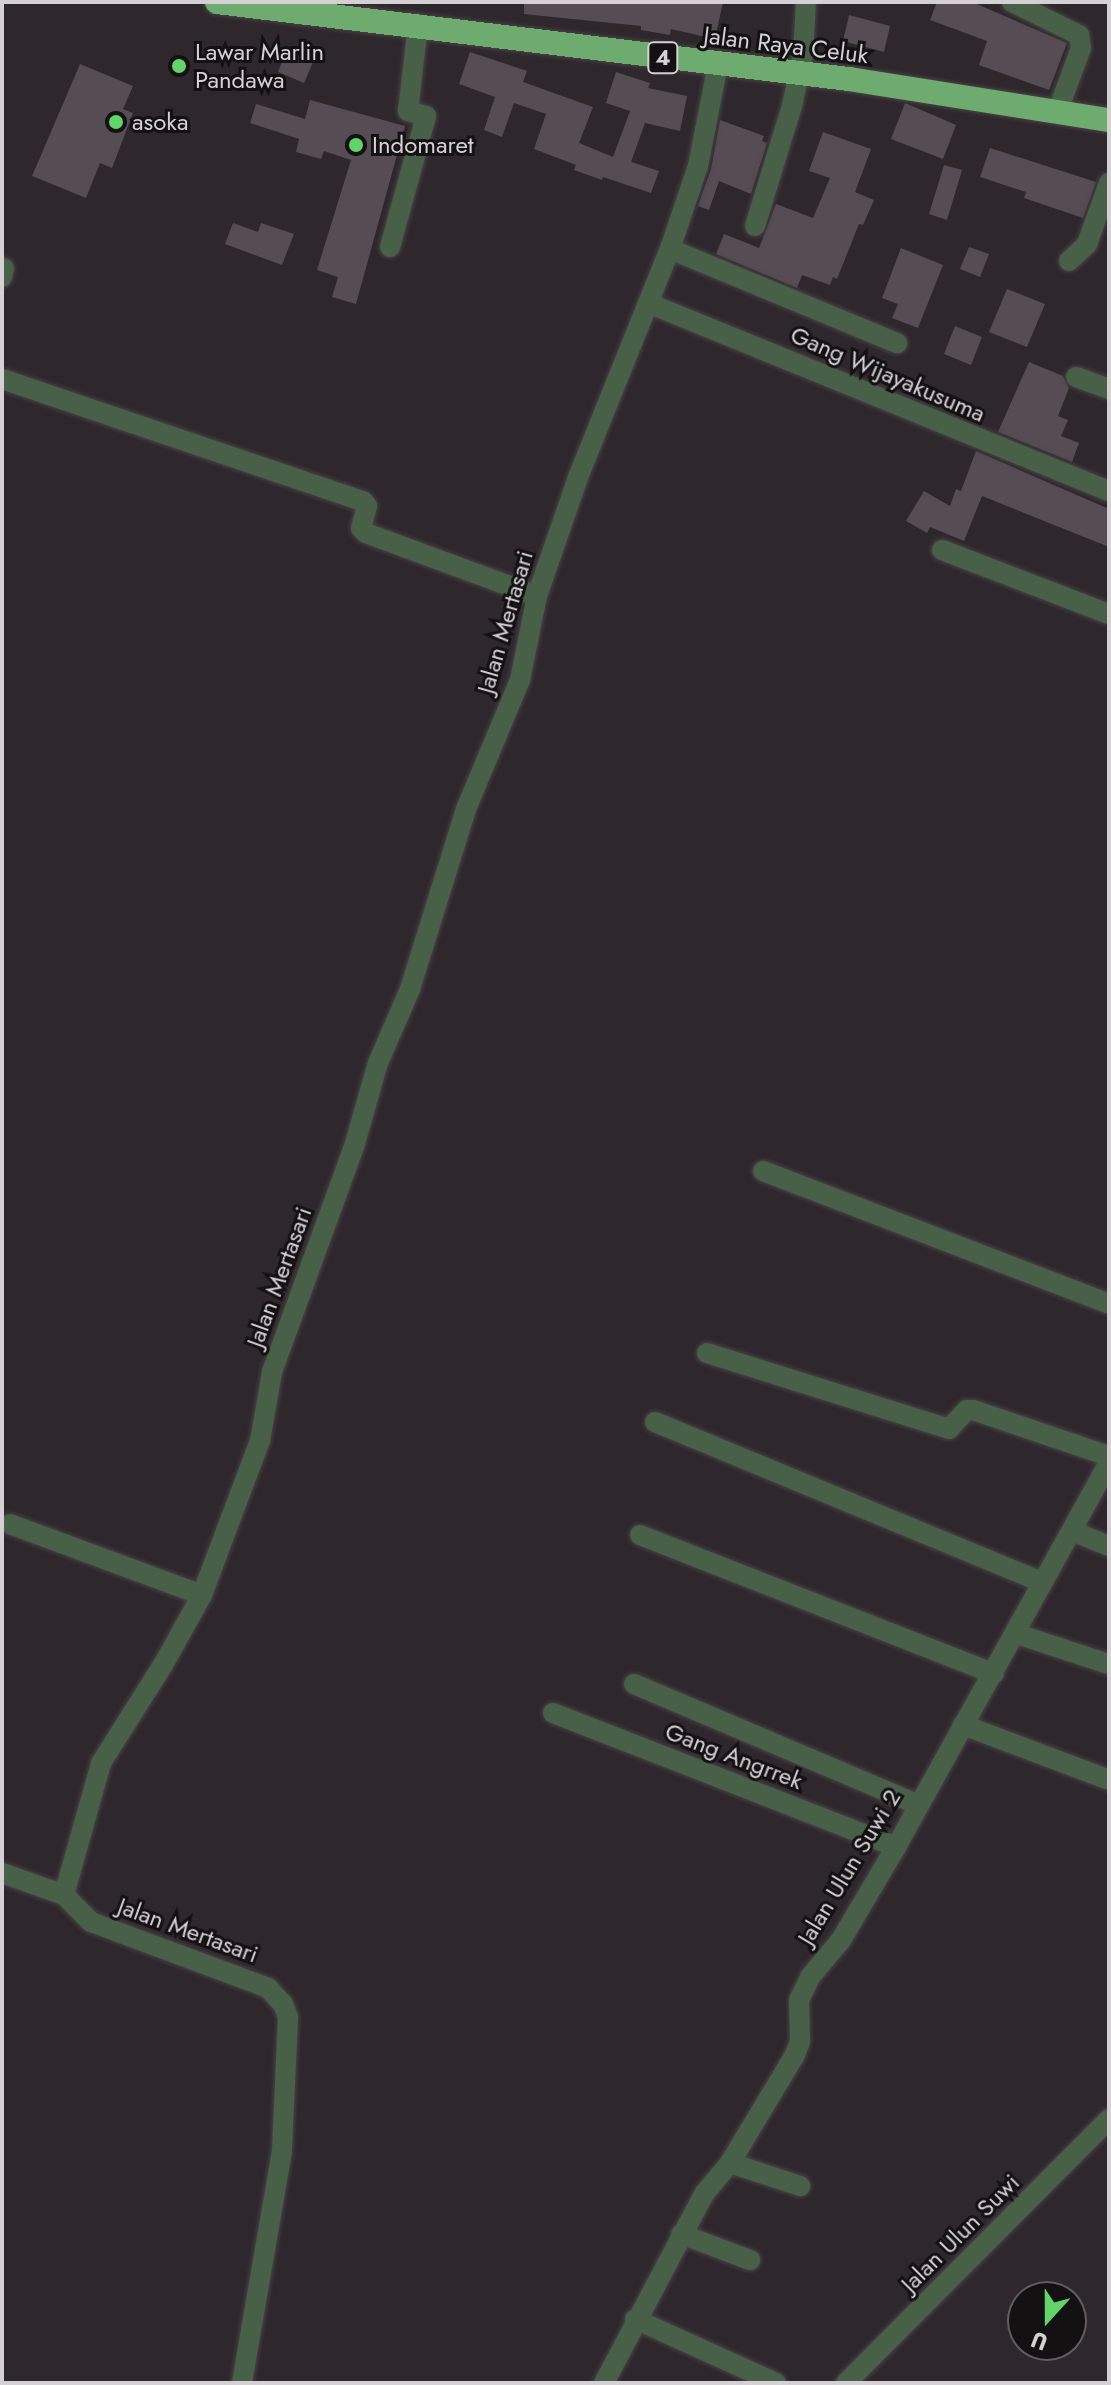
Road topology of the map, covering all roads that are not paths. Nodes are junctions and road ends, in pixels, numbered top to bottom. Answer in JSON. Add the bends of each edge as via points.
{"nodes":[{"id":1,"x":217,"y":2,"type":"edge"},
{"id":2,"x":806,"y":2,"type":"edge"},
{"id":3,"x":1012,"y":2,"type":"edge"},
{"id":4,"x":418,"y":24,"type":"junction"},
{"id":5,"x":718,"y":64,"type":"junction"},
{"id":6,"x":799,"y":73,"type":"junction"},
{"id":7,"x":1057,"y":113,"type":"junction"},
{"id":8,"x":1109,"y":120,"type":"edge"},
{"id":9,"x":1109,"y":183,"type":"edge"},
{"id":10,"x":755,"y":226,"type":"dead end"},
{"id":11,"x":390,"y":247,"type":"dead end"},
{"id":12,"x":670,"y":249,"type":"junction"},
{"id":13,"x":1069,"y":261,"type":"dead end"},
{"id":14,"x":648,"y":303,"type":"junction"},
{"id":15,"x":897,"y":343,"type":"dead end"},
{"id":16,"x":1076,"y":377,"type":"dead end"},
{"id":17,"x":2,"y":379,"type":"edge"},
{"id":18,"x":1109,"y":389,"type":"edge"},
{"id":19,"x":1109,"y":491,"type":"edge"},
{"id":20,"x":942,"y":550,"type":"dead end"},
{"id":21,"x":537,"y":596,"type":"junction"},
{"id":22,"x":1109,"y":614,"type":"edge"},
{"id":23,"x":763,"y":1171,"type":"dead end"},
{"id":24,"x":1109,"y":1304,"type":"edge"},
{"id":25,"x":707,"y":1353,"type":"dead end"},
{"id":26,"x":655,"y":1422,"type":"dead end"},
{"id":27,"x":1109,"y":1456,"type":"edge"},
{"id":28,"x":1109,"y":1462,"type":"edge"},
{"id":29,"x":10,"y":1524,"type":"dead end"},
{"id":30,"x":1072,"y":1531,"type":"junction"},
{"id":31,"x":640,"y":1535,"type":"dead end"},
{"id":32,"x":1109,"y":1546,"type":"edge"},
{"id":33,"x":1042,"y":1582,"type":"junction"},
{"id":34,"x":202,"y":1595,"type":"junction"},
{"id":35,"x":1017,"y":1634,"type":"junction"},
{"id":36,"x":1109,"y":1664,"type":"edge"},
{"id":37,"x":994,"y":1674,"type":"junction"},
{"id":38,"x":634,"y":1684,"type":"dead end"},
{"id":39,"x":553,"y":1713,"type":"dead end"},
{"id":40,"x":963,"y":1725,"type":"junction"},
{"id":41,"x":1109,"y":1780,"type":"edge"},
{"id":42,"x":917,"y":1804,"type":"junction"},
{"id":43,"x":896,"y":1847,"type":"junction"},
{"id":44,"x":2,"y":1873,"type":"edge"},
{"id":45,"x":64,"y":1895,"type":"junction"},
{"id":46,"x":1109,"y":2119,"type":"edge"},
{"id":47,"x":730,"y":2163,"type":"junction"},
{"id":48,"x":800,"y":2186,"type":"dead end"},
{"id":49,"x":681,"y":2234,"type":"junction"},
{"id":50,"x":750,"y":2260,"type":"dead end"},
{"id":51,"x":635,"y":2319,"type":"junction"},
{"id":52,"x":850,"y":2382,"type":"edge"},
{"id":53,"x":242,"y":2383,"type":"edge"},
{"id":54,"x":604,"y":2383,"type":"edge"},
{"id":55,"x":776,"y":2383,"type":"edge"}],
"edges":[{"from":1,"to":4,"type":"highway","name":"Jalan Raya Celuk","number":"4"},
{"from":2,"to":6,"type":"street"},
{"from":3,"to":7,"type":"street","via":[[1079,35],[1081,48]]},
{"from":4,"to":5,"type":"highway","name":"Jalan Raya Celuk","number":"4"},
{"from":4,"to":11,"type":"street","via":[[408,111],[426,116]]},
{"from":5,"to":6,"type":"highway","name":"Jalan Raya Celuk","number":"4"},
{"from":5,"to":12,"type":"street","name":"Jalan Mertasari","via":[[698,166]]},
{"from":6,"to":7,"type":"highway","name":"Jalan Raya Celuk","number":"4"},
{"from":6,"to":10,"type":"street"},
{"from":7,"to":8,"type":"highway","name":"Jalan Raya Celuk","number":"4"},
{"from":9,"to":13,"type":"street","via":[[1087,244]]},
{"from":12,"to":14,"type":"street","name":"Jalan Mertasari"},
{"from":12,"to":15,"type":"street"},
{"from":14,"to":19,"type":"street","name":"Gang Wijayakusuma"},
{"from":14,"to":21,"type":"street","name":"Jalan Mertasari"},
{"from":16,"to":18,"type":"street"},
{"from":17,"to":21,"type":"street","via":[[363,501],[367,506],[361,528],[366,533]]},
{"from":20,"to":22,"type":"street"},
{"from":21,"to":34,"type":"street","name":"Jalan Mertasari","via":[[520,680],[466,809],[410,989],[378,1063],[354,1147],[272,1372],[260,1441]]},
{"from":23,"to":24,"type":"street"},
{"from":25,"to":27,"type":"street","via":[[949,1429],[973,1410]]},
{"from":26,"to":33,"type":"street"},
{"from":28,"to":30,"type":"street","name":"Jalan Ulun Suwi 2"},
{"from":29,"to":34,"type":"street"},
{"from":30,"to":32,"type":"street"},
{"from":30,"to":33,"type":"street","name":"Jalan Ulun Suwi 2"},
{"from":31,"to":37,"type":"street"},
{"from":33,"to":35,"type":"street","name":"Jalan Ulun Suwi 2"},
{"from":34,"to":45,"type":"street","name":"Jalan Mertasari","via":[[101,1763]]},
{"from":35,"to":36,"type":"street"},
{"from":35,"to":37,"type":"street","name":"Jalan Ulun Suwi 2"},
{"from":37,"to":40,"type":"street","name":"Jalan Ulun Suwi 2"},
{"from":38,"to":42,"type":"street"},
{"from":39,"to":43,"type":"street","name":"Gang Angrrek"},
{"from":40,"to":41,"type":"street"},
{"from":40,"to":42,"type":"street","name":"Jalan Ulun Suwi 2"},
{"from":42,"to":43,"type":"street","name":"Jalan Ulun Suwi 2"},
{"from":43,"to":47,"type":"street","name":"Jalan Ulun Suwi 2","via":[[841,1940],[810,1977],[799,2000],[795,2055]]},
{"from":44,"to":45,"type":"street"},
{"from":45,"to":53,"type":"street","name":"Jalan Mertasari","via":[[91,1922],[268,1988],[288,2017],[282,2151]]},
{"from":46,"to":52,"type":"street","name":"Jalan Ulun Suwi"},
{"from":47,"to":48,"type":"street"},
{"from":47,"to":49,"type":"street","name":"Jalan Ulun Suwi 2"},
{"from":49,"to":50,"type":"street"},
{"from":49,"to":51,"type":"street","name":"Jalan Ulun Suwi 2"},
{"from":51,"to":54,"type":"street","name":"Jalan Ulun Suwi 2"},
{"from":51,"to":55,"type":"street"}]}
